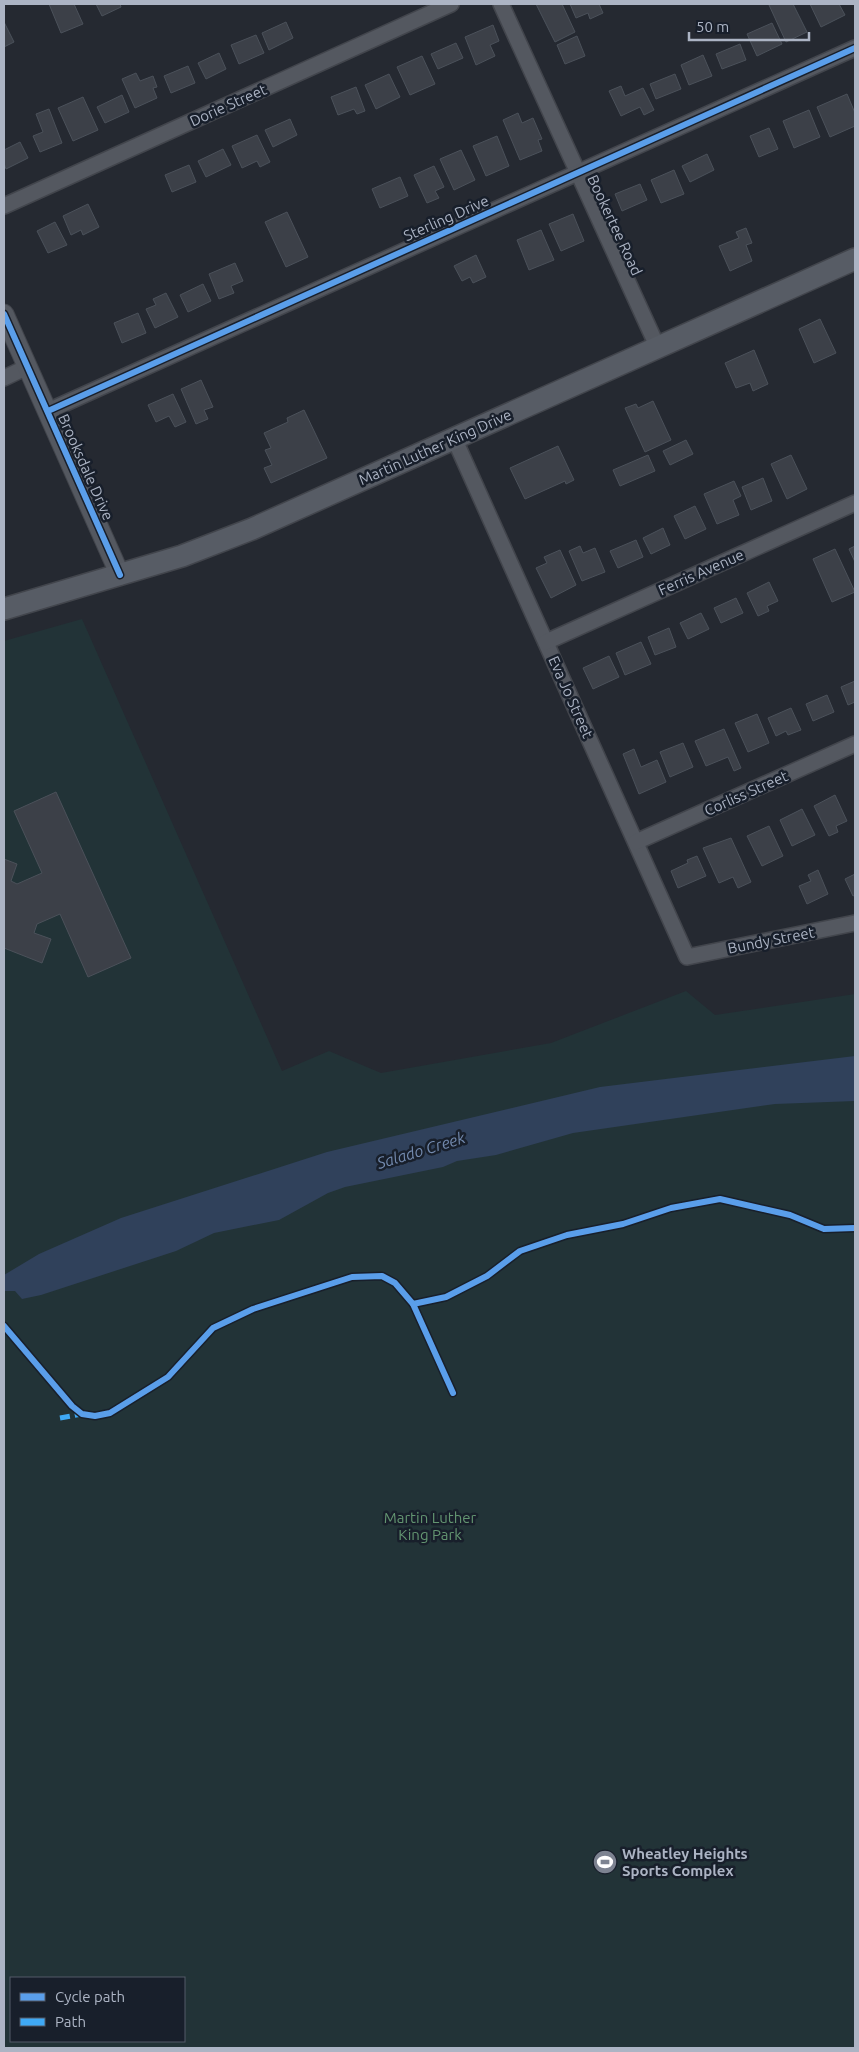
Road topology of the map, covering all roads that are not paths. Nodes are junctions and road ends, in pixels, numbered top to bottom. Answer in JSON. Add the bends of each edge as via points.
{"nodes":[{"id":1,"x":451,"y":4,"type":"edge"},
{"id":2,"x":501,"y":4,"type":"edge"},
{"id":3,"x":855,"y":48,"type":"edge"},
{"id":4,"x":578,"y":173,"type":"junction"},
{"id":5,"x":4,"y":206,"type":"edge"},
{"id":6,"x":855,"y":259,"type":"edge"},
{"id":7,"x":4,"y":314,"type":"edge"},
{"id":8,"x":658,"y":348,"type":"junction"},
{"id":9,"x":28,"y":367,"type":"junction"},
{"id":10,"x":4,"y":378,"type":"edge"},
{"id":11,"x":48,"y":411,"type":"junction"},
{"id":12,"x":454,"y":438,"type":"junction"},
{"id":13,"x":855,"y":503,"type":"edge"},
{"id":14,"x":120,"y":575,"type":"junction"},
{"id":15,"x":4,"y":608,"type":"edge"},
{"id":16,"x":546,"y":642,"type":"junction"},
{"id":17,"x":855,"y":744,"type":"edge"},
{"id":18,"x":636,"y":842,"type":"junction"},
{"id":19,"x":855,"y":923,"type":"edge"},
{"id":20,"x":687,"y":957,"type":"joint"}],
"edges":[{"from":1,"to":5,"type":"street","name":"Dorie Street"},
{"from":2,"to":4,"type":"street","name":"Bookertee Road"},
{"from":3,"to":4,"type":"street","name":"Sterling Drive"},
{"from":4,"to":8,"type":"street","name":"Bookertee Road"},
{"from":4,"to":11,"type":"street","name":"Sterling Drive"},
{"from":6,"to":8,"type":"main road","name":"Martin Luther King Drive"},
{"from":7,"to":9,"type":"street","name":"Brooksdale Drive"},
{"from":8,"to":12,"type":"main road","name":"Martin Luther King Drive"},
{"from":9,"to":10,"type":"street"},
{"from":9,"to":11,"type":"street","name":"Brooksdale Drive"},
{"from":11,"to":14,"type":"street","name":"Brooksdale Drive"},
{"from":12,"to":14,"type":"main road","name":"Martin Luther King Drive","via":[[254,529]]},
{"from":12,"to":16,"type":"street","name":"Eva Jo Street"},
{"from":13,"to":16,"type":"street","name":"Ferris Avenue"},
{"from":14,"to":15,"type":"main road","name":"Martin Luther King Drive"},
{"from":16,"to":18,"type":"street","name":"Eva Jo Street"},
{"from":17,"to":18,"type":"street","name":"Corliss Street"},
{"from":18,"to":20,"type":"street","name":"Eva Jo Street"},
{"from":19,"to":20,"type":"street","name":"Bundy Street"}]}
